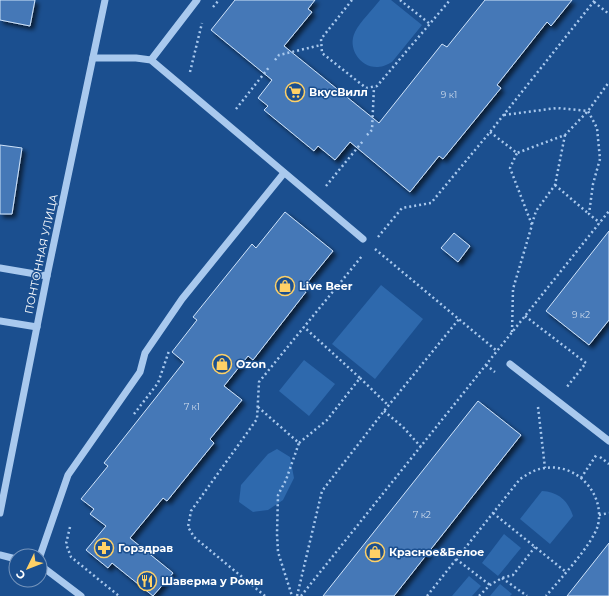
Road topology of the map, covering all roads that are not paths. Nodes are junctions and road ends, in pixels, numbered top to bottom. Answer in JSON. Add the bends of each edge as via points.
{"nodes":[{"id":1,"x":105,"y":0,"type":"edge"},
{"id":2,"x":197,"y":0,"type":"edge"},
{"id":3,"x":93,"y":58,"type":"junction"},
{"id":4,"x":151,"y":60,"type":"junction"},
{"id":5,"x":284,"y":173,"type":"junction"},
{"id":6,"x":363,"y":240,"type":"road end"},
{"id":7,"x":0,"y":268,"type":"edge"},
{"id":8,"x":47,"y":276,"type":"junction"},
{"id":9,"x":0,"y":321,"type":"edge"},
{"id":10,"x":37,"y":327,"type":"junction"},
{"id":11,"x":510,"y":364,"type":"dead end"},
{"id":12,"x":609,"y":441,"type":"edge"},
{"id":13,"x":0,"y":512,"type":"edge"},
{"id":14,"x":43,"y":548,"type":"edge"},
{"id":15,"x":48,"y":571,"type":"edge"},
{"id":16,"x":81,"y":596,"type":"edge"}],
"edges":[{"from":1,"to":3,"type":"street","name":"ПОНТОННАЯ УЛИЦА"},
{"from":2,"to":4,"type":"street"},
{"from":3,"to":4,"type":"street"},
{"from":3,"to":8,"type":"street","name":"ПОНТОННАЯ УЛИЦА"},
{"from":4,"to":5,"type":"street"},
{"from":5,"to":6,"type":"street"},
{"from":5,"to":14,"type":"street","via":[[182,299],[145,353],[140,372],[68,474]]},
{"from":7,"to":8,"type":"street"},
{"from":8,"to":10,"type":"street","name":"ПОНТОННАЯ УЛИЦА"},
{"from":9,"to":10,"type":"street"},
{"from":10,"to":13,"type":"street","name":"ПОНТОННАЯ УЛИЦА"},
{"from":11,"to":12,"type":"street"},
{"from":15,"to":16,"type":"street"}]}
